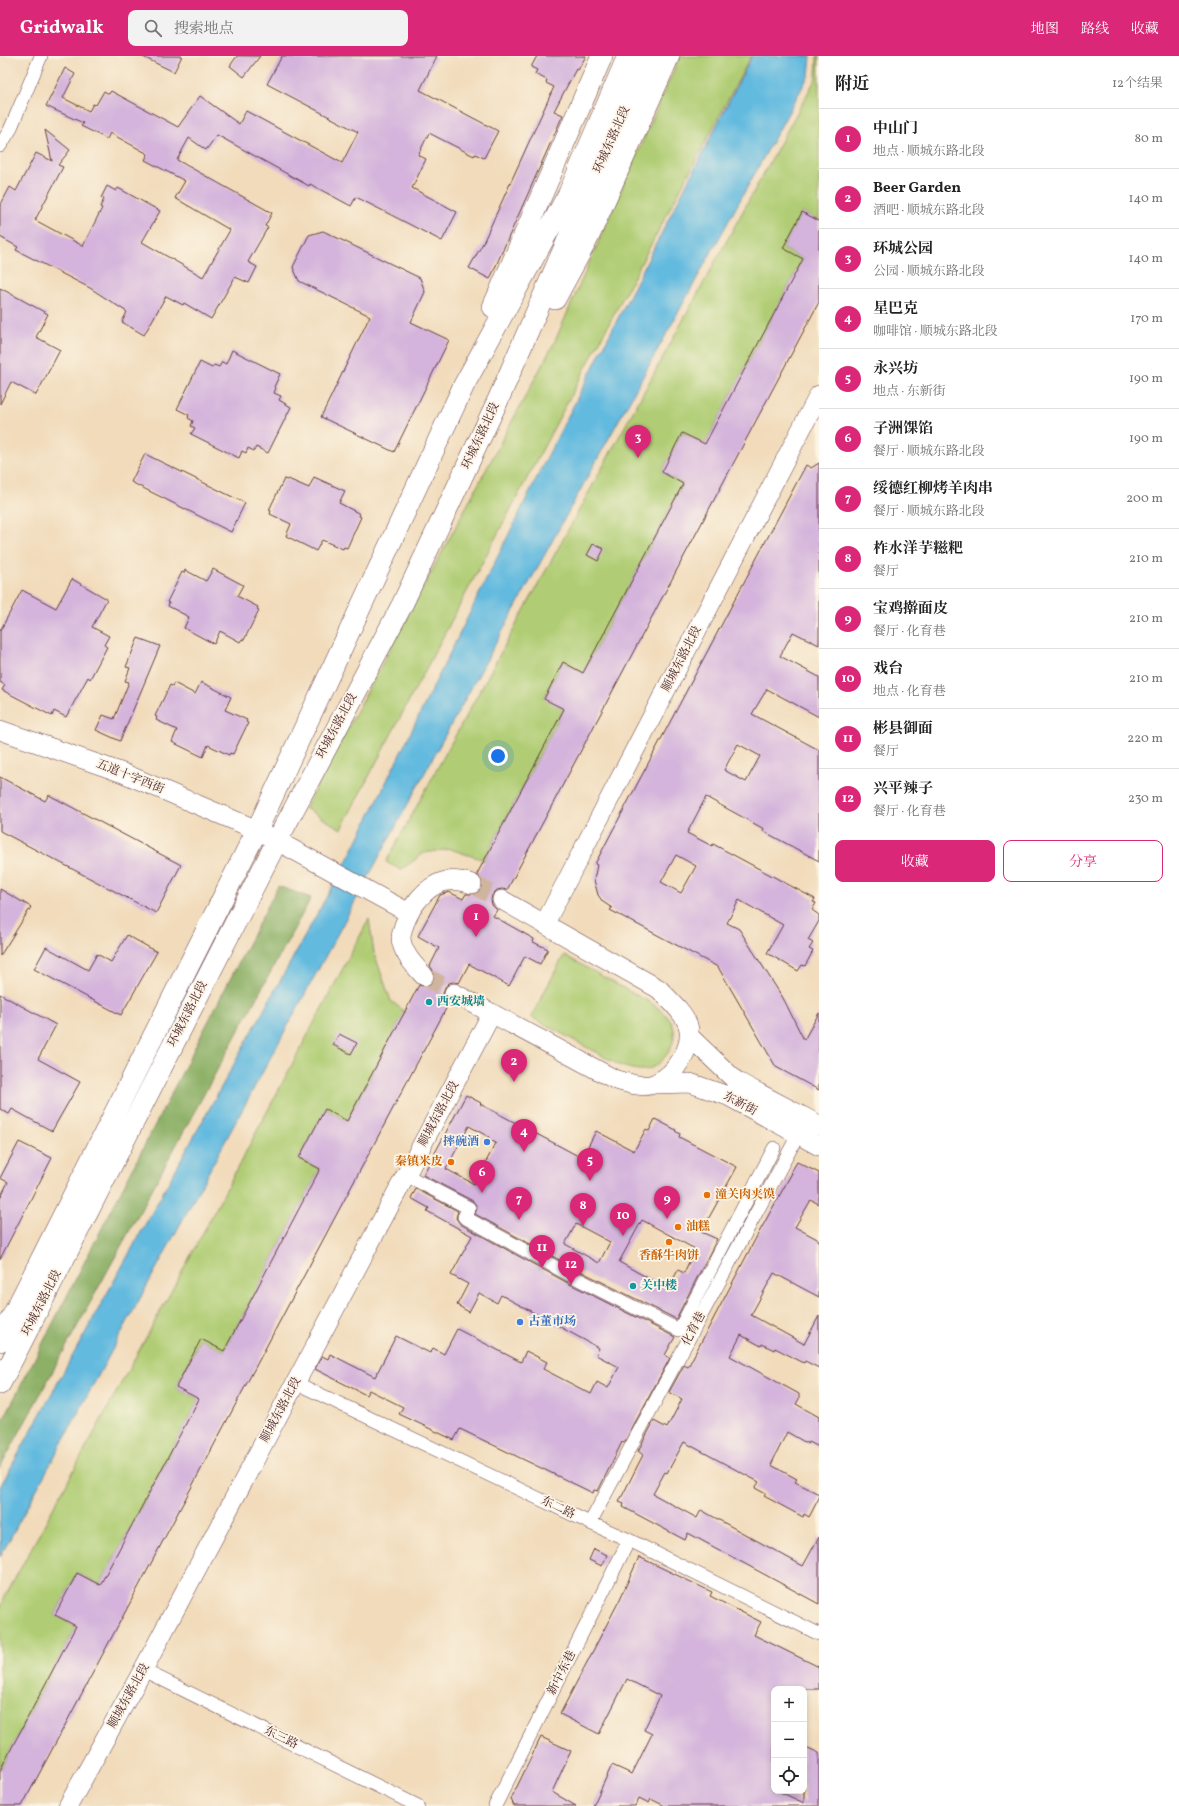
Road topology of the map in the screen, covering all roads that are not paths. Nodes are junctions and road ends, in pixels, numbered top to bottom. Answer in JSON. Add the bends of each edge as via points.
{"nodes":[{"id":1,"x":41,"y":56,"type":"edge"},
{"id":2,"x":602,"y":56,"type":"edge"},
{"id":3,"x":628,"y":56,"type":"edge"},
{"id":4,"x":648,"y":56,"type":"edge"},
{"id":5,"x":669,"y":56,"type":"edge"},
{"id":6,"x":0,"y":146,"type":"edge"},
{"id":7,"x":464,"y":385,"type":"junction"},
{"id":8,"x":498,"y":400,"type":"junction"},
{"id":9,"x":816,"y":407,"type":"edge"},
{"id":10,"x":0,"y":730,"type":"edge"},
{"id":11,"x":257,"y":830,"type":"junction"},
{"id":12,"x":276,"y":841,"type":"junction"},
{"id":13,"x":472,"y":884,"type":"tunnel mouth"},
{"id":14,"x":502,"y":900,"type":"tunnel mouth"},
{"id":15,"x":409,"y":913,"type":"junction"},
{"id":16,"x":545,"y":923,"type":"junction"},
{"id":17,"x":424,"y":976,"type":"tunnel mouth"},
{"id":18,"x":454,"y":994,"type":"tunnel mouth"},
{"id":19,"x":492,"y":1013,"type":"junction"},
{"id":20,"x":689,"y":1036,"type":"junction"},
{"id":21,"x":655,"y":1084,"type":"junction"},
{"id":22,"x":819,"y":1125,"type":"edge"},
{"id":23,"x":798,"y":1135,"type":"junction"},
{"id":24,"x":819,"y":1146,"type":"edge"},
{"id":25,"x":774,"y":1148,"type":"dead end"},
{"id":26,"x":406,"y":1175,"type":"junction"},
{"id":27,"x":0,"y":1341,"type":"edge"},
{"id":28,"x":296,"y":1383,"type":"junction"},
{"id":29,"x":0,"y":1384,"type":"edge"},
{"id":30,"x":590,"y":1523,"type":"junction"},
{"id":31,"x":629,"y":1540,"type":"junction"},
{"id":32,"x":819,"y":1634,"type":"edge"},
{"id":33,"x":143,"y":1670,"type":"junction"},
{"id":34,"x":68,"y":1806,"type":"edge"},
{"id":35,"x":418,"y":1806,"type":"edge"},
{"id":36,"x":495,"y":1806,"type":"edge"}],
"edges":[{"from":1,"to":6,"type":"street","via":[[10,130]]},
{"from":2,"to":7,"type":"main road","via":[[492,309]]},
{"from":3,"to":7,"type":"main road","name":"环城东路北段","via":[[569,193]]},
{"from":4,"to":8,"type":"main road","name":"环城东路北段"},
{"from":5,"to":8,"type":"main road","via":[[588,238]]},
{"from":7,"to":11,"type":"main road","name":"环城东路北段"},
{"from":8,"to":12,"type":"main road","name":"环城东路北段","via":[[402,605]]},
{"from":9,"to":16,"type":"street","name":"顺城东路北段"},
{"from":10,"to":11,"type":"street","name":"五道十字西街","via":[[123,773]]},
{"from":11,"to":12,"type":"street","name":"五道十字西街"},
{"from":11,"to":27,"type":"main road","name":"环城东路北段"},
{"from":12,"to":15,"type":"street","name":"五道十字西街"},
{"from":12,"to":29,"type":"main road","name":"环城东路北段"},
{"from":13,"to":15,"type":"street","via":[[445,881],[433,885],[421,895]]},
{"from":14,"to":16,"type":"street"},
{"from":15,"to":17,"type":"street","via":[[401,938],[406,954]]},
{"from":16,"to":20,"type":"street","via":[[561,935],[658,989],[678,1009],[688,1024]]},
{"from":18,"to":19,"type":"street","name":"东新街"},
{"from":19,"to":21,"type":"street","name":"东新街","via":[[616,1080],[636,1085]]},
{"from":19,"to":26,"type":"street","name":"顺城东路北段"},
{"from":20,"to":21,"type":"street","via":[[686,1053],[676,1068]]},
{"from":20,"to":22,"type":"street","name":"东新街","via":[[736,1082]]},
{"from":21,"to":23,"type":"street","name":"东新街","via":[[690,1083],[712,1090],[728,1096]]},
{"from":23,"to":24,"type":"street","name":"东新街"},
{"from":23,"to":30,"type":"street","name":"化育巷"},
{"from":25,"to":26,"type":"street","via":[[679,1330],[464,1217],[469,1208]]},
{"from":26,"to":28,"type":"street","name":"顺城东路北段"},
{"from":28,"to":30,"type":"street","name":"东二路"},
{"from":28,"to":33,"type":"street","name":"顺城东路北段"},
{"from":30,"to":31,"type":"street","name":"东二路"},
{"from":31,"to":32,"type":"street","name":"东二路"},
{"from":31,"to":36,"type":"street","name":"新中东巷"},
{"from":33,"to":34,"type":"street","name":"顺城东路北段"},
{"from":33,"to":35,"type":"street","name":"东三路"}]}
